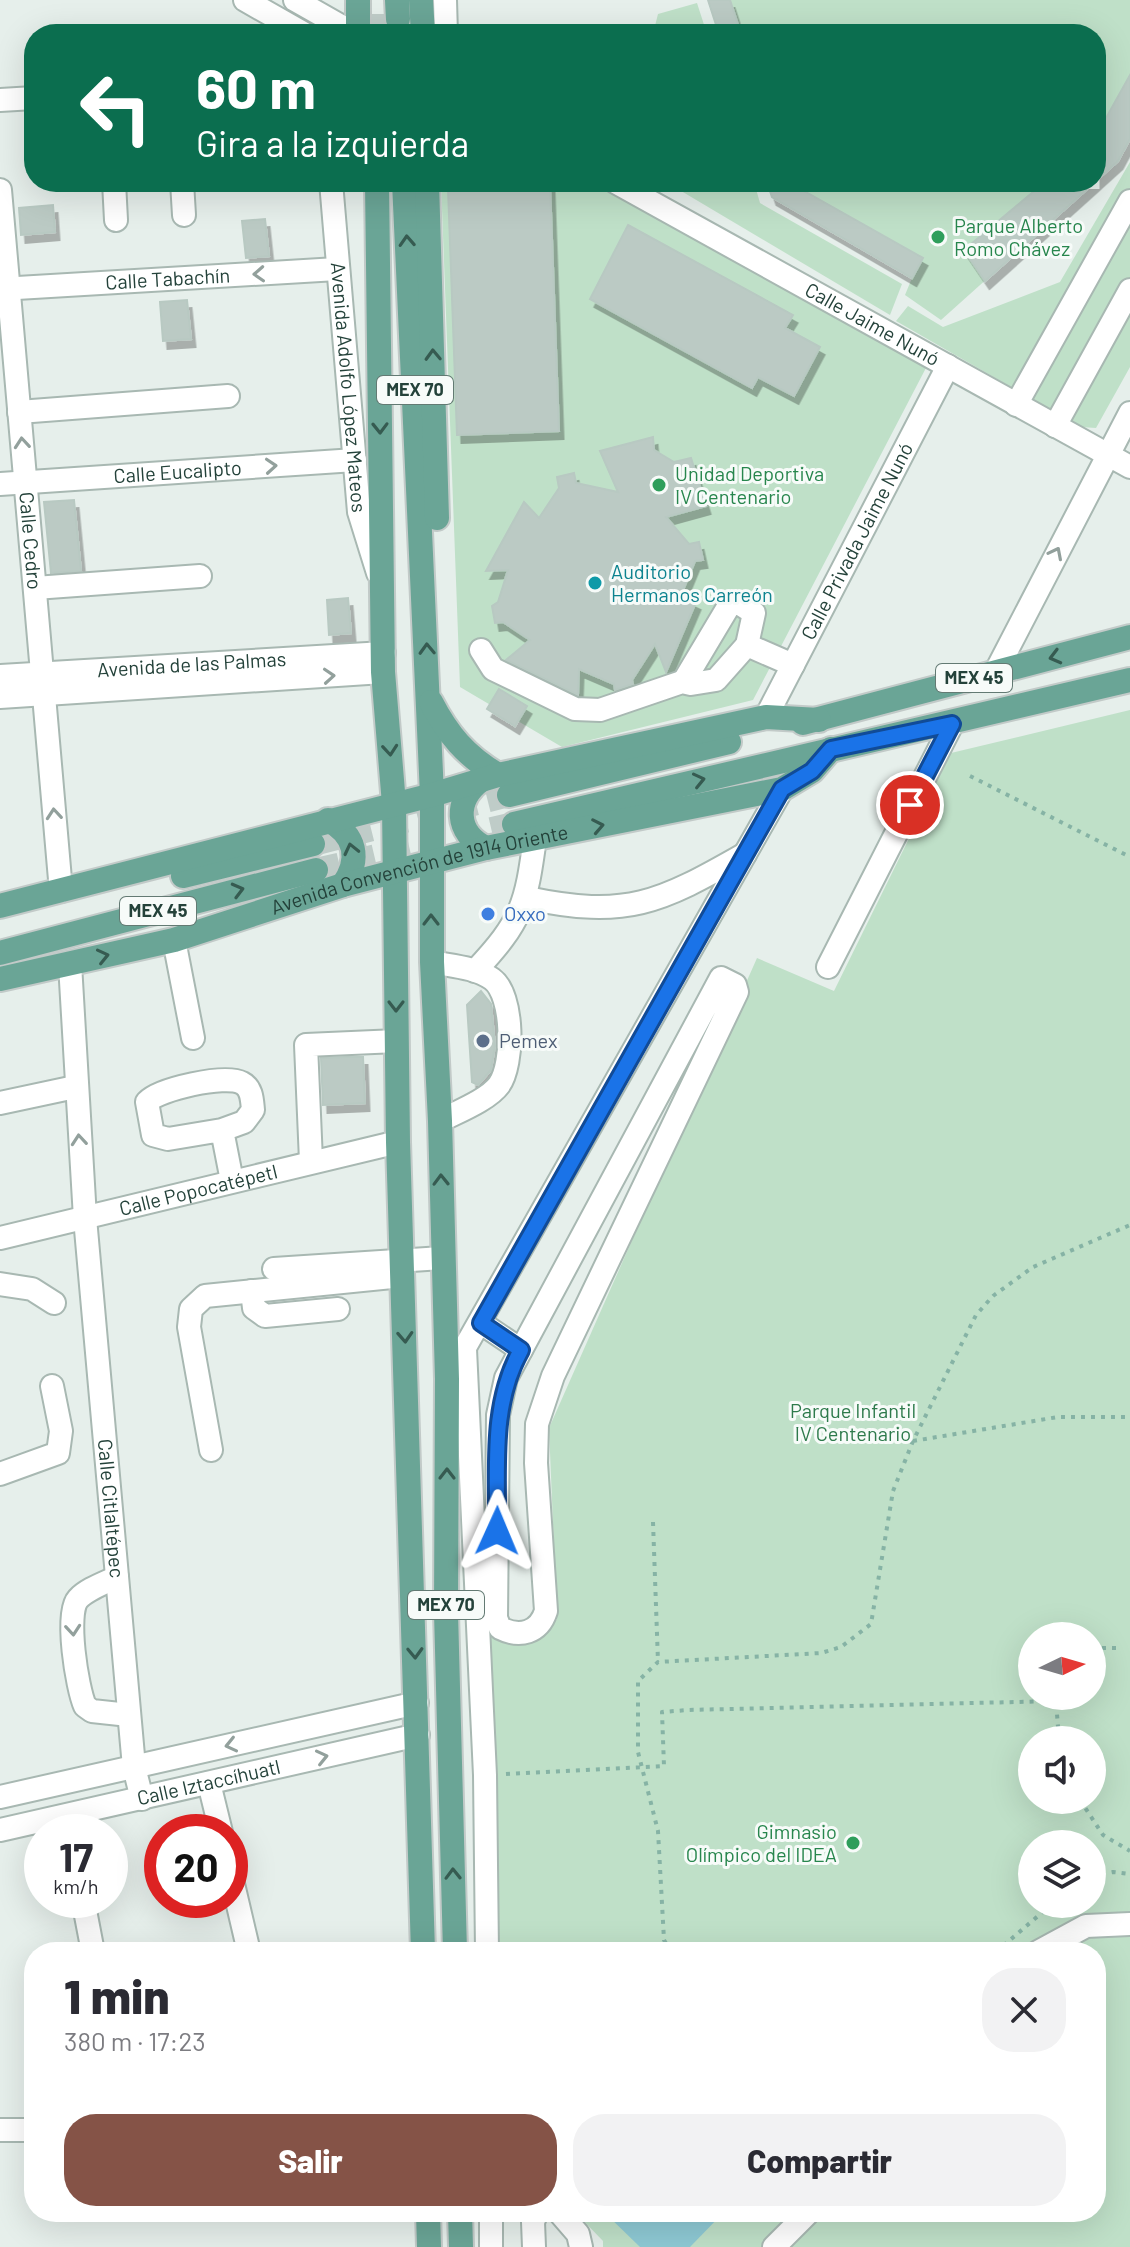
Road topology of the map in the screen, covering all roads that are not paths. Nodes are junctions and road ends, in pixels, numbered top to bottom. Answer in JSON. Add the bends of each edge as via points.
{"nodes":[{"id":1,"x":245,"y":0,"type":"edge"},
{"id":2,"x":295,"y":0,"type":"edge"},
{"id":3,"x":421,"y":0,"type":"edge"},
{"id":4,"x":445,"y":0,"type":"edge"},
{"id":5,"x":368,"y":5,"type":"edge"},
{"id":6,"x":321,"y":16,"type":"edge"},
{"id":7,"x":287,"y":24,"type":"edge"},
{"id":8,"x":360,"y":24,"type":"tunnel mouth"},
{"id":9,"x":422,"y":24,"type":"edge"},
{"id":10,"x":446,"y":24,"type":"edge"},
{"id":11,"x":24,"y":99,"type":"edge"},
{"id":12,"x":0,"y":100,"type":"edge"},
{"id":13,"x":0,"y":190,"type":"edge"},
{"id":14,"x":115,"y":192,"type":"edge"},
{"id":15,"x":183,"y":192,"type":"edge"},
{"id":16,"x":332,"y":192,"type":"edge"},
{"id":17,"x":377,"y":192,"type":"edge"},
{"id":18,"x":405,"y":192,"type":"edge"},
{"id":19,"x":427,"y":192,"type":"edge"},
{"id":20,"x":633,"y":192,"type":"edge"},
{"id":21,"x":1130,"y":201,"type":"edge"},
{"id":22,"x":184,"y":215,"type":"dead end"},
{"id":23,"x":116,"y":220,"type":"dead end"},
{"id":24,"x":337,"y":269,"type":"junction"},
{"id":25,"x":4,"y":289,"type":"edge"},
{"id":26,"x":1130,"y":290,"type":"edge"},
{"id":27,"x":948,"y":366,"type":"junction"},
{"id":28,"x":228,"y":396,"type":"dead end"},
{"id":29,"x":1016,"y":405,"type":"junction"},
{"id":30,"x":19,"y":412,"type":"junction"},
{"id":31,"x":1130,"y":413,"type":"edge"},
{"id":32,"x":1055,"y":426,"type":"junction"},
{"id":33,"x":1107,"y":454,"type":"junction"},
{"id":34,"x":355,"y":460,"type":"junction"},
{"id":35,"x":1130,"y":467,"type":"edge"},
{"id":36,"x":26,"y":483,"type":"junction"},
{"id":37,"x":0,"y":484,"type":"edge"},
{"id":38,"x":200,"y":576,"type":"dead end"},
{"id":39,"x":35,"y":588,"type":"junction"},
{"id":40,"x":382,"y":588,"type":"junction"},
{"id":41,"x":425,"y":599,"type":"junction"},
{"id":42,"x":1130,"y":637,"type":"edge"},
{"id":43,"x":747,"y":645,"type":"junction"},
{"id":44,"x":481,"y":650,"type":"dead end"},
{"id":45,"x":384,"y":663,"type":"junction"},
{"id":46,"x":793,"y":665,"type":"junction"},
{"id":47,"x":995,"y":673,"type":"junction"},
{"id":48,"x":0,"y":676,"type":"edge"},
{"id":49,"x":1130,"y":680,"type":"edge"},
{"id":50,"x":684,"y":681,"type":"junction"},
{"id":51,"x":43,"y":684,"type":"junction"},
{"id":52,"x":0,"y":697,"type":"edge"},
{"id":53,"x":429,"y":699,"type":"junction"},
{"id":54,"x":766,"y":717,"type":"junction"},
{"id":55,"x":819,"y":720,"type":"junction"},
{"id":56,"x":952,"y":724,"type":"junction"},
{"id":57,"x":831,"y":749,"type":"junction"},
{"id":58,"x":496,"y":783,"type":"junction"},
{"id":59,"x":782,"y":789,"type":"junction"},
{"id":60,"x":432,"y":795,"type":"junction"},
{"id":61,"x":394,"y":804,"type":"junction"},
{"id":62,"x":328,"y":820,"type":"junction"},
{"id":63,"x":514,"y":824,"type":"tunnel mouth"},
{"id":64,"x":535,"y":838,"type":"junction"},
{"id":65,"x":313,"y":844,"type":"tunnel mouth"},
{"id":66,"x":486,"y":848,"type":"junction"},
{"id":67,"x":746,"y":853,"type":"junction"},
{"id":68,"x":431,"y":863,"type":"junction"},
{"id":69,"x":316,"y":870,"type":"tunnel mouth"},
{"id":70,"x":395,"y":872,"type":"junction"},
{"id":71,"x":343,"y":885,"type":"junction"},
{"id":72,"x":61,"y":891,"type":"junction"},
{"id":73,"x":527,"y":898,"type":"junction"},
{"id":74,"x":0,"y":906,"type":"edge"},
{"id":75,"x":0,"y":921,"type":"edge"},
{"id":76,"x":174,"y":940,"type":"junction"},
{"id":77,"x":0,"y":953,"type":"edge"},
{"id":78,"x":432,"y":962,"type":"junction"},
{"id":79,"x":70,"y":964,"type":"junction"},
{"id":80,"x":828,"y":967,"type":"dead end"},
{"id":81,"x":475,"y":971,"type":"junction"},
{"id":82,"x":0,"y":979,"type":"edge"},
{"id":83,"x":193,"y":1038,"type":"dead end"},
{"id":84,"x":397,"y":1041,"type":"junction"},
{"id":85,"x":75,"y":1087,"type":"junction"},
{"id":86,"x":0,"y":1103,"type":"edge"},
{"id":87,"x":440,"y":1121,"type":"junction"},
{"id":88,"x":222,"y":1130,"type":"dead end"},
{"id":89,"x":398,"y":1142,"type":"junction"},
{"id":90,"x":311,"y":1161,"type":"junction"},
{"id":91,"x":232,"y":1181,"type":"junction"},
{"id":92,"x":85,"y":1218,"type":"junction"},
{"id":93,"x":0,"y":1238,"type":"edge"},
{"id":94,"x":442,"y":1258,"type":"junction"},
{"id":95,"x":402,"y":1268,"type":"junction"},
{"id":96,"x":274,"y":1269,"type":"dead end"},
{"id":97,"x":0,"y":1284,"type":"edge"},
{"id":98,"x":252,"y":1291,"type":"junction"},
{"id":99,"x":54,"y":1303,"type":"dead end"},
{"id":100,"x":338,"y":1309,"type":"dead end"},
{"id":101,"x":481,"y":1323,"type":"junction"},
{"id":102,"x":465,"y":1349,"type":"junction"},
{"id":103,"x":521,"y":1350,"type":"junction"},
{"id":104,"x":447,"y":1379,"type":"junction"},
{"id":105,"x":52,"y":1386,"type":"dead end"},
{"id":106,"x":211,"y":1450,"type":"dead end"},
{"id":107,"x":0,"y":1474,"type":"edge"},
{"id":108,"x":117,"y":1577,"type":"junction"},
{"id":109,"x":481,"y":1675,"type":"junction"},
{"id":110,"x":449,"y":1676,"type":"junction"},
{"id":111,"x":417,"y":1703,"type":"junction"},
{"id":112,"x":129,"y":1715,"type":"junction"},
{"id":113,"x":418,"y":1735,"type":"junction"},
{"id":114,"x":134,"y":1767,"type":"junction"},
{"id":115,"x":209,"y":1783,"type":"junction"},
{"id":116,"x":0,"y":1797,"type":"edge"},
{"id":117,"x":142,"y":1799,"type":"junction"},
{"id":118,"x":97,"y":1814,"type":"edge"},
{"id":119,"x":217,"y":1814,"type":"edge"},
{"id":120,"x":24,"y":1828,"type":"edge"},
{"id":121,"x":0,"y":1830,"type":"edge"},
{"id":122,"x":86,"y":1918,"type":"edge"},
{"id":123,"x":241,"y":1918,"type":"edge"},
{"id":124,"x":1130,"y":1924,"type":"edge"},
{"id":125,"x":91,"y":1942,"type":"edge"},
{"id":126,"x":247,"y":1942,"type":"edge"},
{"id":127,"x":423,"y":1942,"type":"edge"},
{"id":128,"x":455,"y":1942,"type":"edge"},
{"id":129,"x":487,"y":1942,"type":"edge"},
{"id":130,"x":1056,"y":1942,"type":"edge"},
{"id":131,"x":0,"y":2130,"type":"edge"},
{"id":132,"x":24,"y":2130,"type":"edge"},
{"id":133,"x":428,"y":2222,"type":"edge"},
{"id":134,"x":460,"y":2222,"type":"edge"},
{"id":135,"x":491,"y":2222,"type":"edge"},
{"id":136,"x":533,"y":2222,"type":"edge"},
{"id":137,"x":568,"y":2222,"type":"edge"},
{"id":138,"x":799,"y":2222,"type":"edge"},
{"id":139,"x":429,"y":2247,"type":"edge"},
{"id":140,"x":461,"y":2247,"type":"edge"},
{"id":141,"x":491,"y":2247,"type":"edge"},
{"id":142,"x":534,"y":2247,"type":"edge"},
{"id":143,"x":581,"y":2247,"type":"edge"},
{"id":144,"x":774,"y":2247,"type":"edge"}],
"edges":[{"from":1,"to":7,"type":"street"},
{"from":2,"to":6,"type":"street"},
{"from":3,"to":9,"type":"main road"},
{"from":4,"to":10,"type":"street"},
{"from":5,"to":8,"type":"main road"},
{"from":11,"to":12,"type":"street"},
{"from":13,"to":25,"type":"street","name":"Calle Cedro"},
{"from":14,"to":23,"type":"street"},
{"from":15,"to":22,"type":"street"},
{"from":16,"to":24,"type":"street","name":"Avenida Adolfo López Mateos"},
{"from":17,"to":40,"type":"main road","number":"MEX 70","one_way":true},
{"from":41,"to":18,"type":"main road","number":"MEX 70","one_way":true},
{"from":41,"to":19,"type":"main road","one_way":true,"via":[[438,548]]},
{"from":20,"to":27,"type":"street","name":"Calle Jaime Nunó"},
{"from":21,"to":29,"type":"street"},
{"from":24,"to":25,"type":"street","name":"Calle Tabachín","one_way":true},
{"from":24,"to":34,"type":"street","name":"Avenida Adolfo López Mateos"},
{"from":25,"to":30,"type":"street","name":"Calle Cedro"},
{"from":26,"to":32,"type":"street"},
{"from":27,"to":29,"type":"street","name":"Calle Jaime Nunó"},
{"from":27,"to":46,"type":"street","name":"Calle Privada Jaime Nunó"},
{"from":28,"to":30,"type":"street"},
{"from":29,"to":32,"type":"street","name":"Calle Jaime Nunó"},
{"from":36,"to":30,"type":"street","name":"Calle Cedro","one_way":true},
{"from":31,"to":33,"type":"street"},
{"from":32,"to":33,"type":"street","name":"Calle Jaime Nunó"},
{"from":33,"to":35,"type":"street","name":"Calle Jaime Nunó"},
{"from":47,"to":33,"type":"street","one_way":true},
{"from":36,"to":34,"type":"street","name":"Calle Eucalipto","one_way":true},
{"from":34,"to":40,"type":"street","name":"Avenida Adolfo López Mateos","via":[[359,512]]},
{"from":36,"to":37,"type":"street","name":"Calle Eucalipto"},
{"from":36,"to":39,"type":"street","name":"Calle Cedro"},
{"from":38,"to":39,"type":"street"},
{"from":39,"to":51,"type":"street","name":"Calle Cedro"},
{"from":40,"to":45,"type":"main road","number":"MEX 70"},
{"from":53,"to":41,"type":"main road","number":"MEX 70","one_way":true},
{"from":42,"to":47,"type":"main road","number":"MEX 45","one_way":true},
{"from":43,"to":46,"type":"street"},
{"from":43,"to":50,"type":"street","via":[[716,680]]},
{"from":43,"to":50,"type":"street","via":[[754,613],[737,602],[730,604]]},
{"from":44,"to":50,"type":"street","via":[[493,669],[575,709],[600,710]]},
{"from":45,"to":51,"type":"street","name":"Avenida de las Palmas"},
{"from":45,"to":61,"type":"main road","number":"MEX 70","one_way":true},
{"from":46,"to":54,"type":"street","name":"Calle Privada Jaime Nunó"},
{"from":47,"to":55,"type":"main road","number":"MEX 45"},
{"from":48,"to":51,"type":"street","name":"Avenida de las Palmas"},
{"from":49,"to":56,"type":"main road","name":"Avenida Convención de 1914 Oriente","number":"MEX 45"},
{"from":51,"to":52,"type":"street","name":"Avenida de las Palmas"},
{"from":72,"to":51,"type":"street","name":"Calle Cedro","one_way":true},
{"from":53,"to":58,"type":"main road","via":[[454,741]]},
{"from":53,"to":60,"type":"main road","number":"MEX 70"},
{"from":54,"to":55,"type":"main road"},
{"from":54,"to":58,"type":"main road"},
{"from":55,"to":58,"type":"main road","number":"MEX 45"},
{"from":56,"to":57,"type":"main road","name":"Avenida Convención de 1914 Oriente","number":"MEX 45"},
{"from":56,"to":80,"type":"street"},
{"from":57,"to":59,"type":"main road","name":"Avenida Convención de 1914 Oriente","via":[[812,771]]},
{"from":63,"to":57,"type":"main road","name":"Avenida Convención de 1914 Oriente","number":"MEX 45","one_way":true},
{"from":58,"to":60,"type":"main road"},
{"from":58,"to":66,"type":"main road","via":[[469,789],[460,816],[464,830]]},
{"from":64,"to":59,"type":"main road","name":"Avenida Convención de 1914 Oriente","one_way":true},
{"from":59,"to":67,"type":"street"},
{"from":60,"to":61,"type":"main road"},
{"from":60,"to":68,"type":"main road","number":"MEX 70"},
{"from":61,"to":62,"type":"main road"},
{"from":61,"to":70,"type":"main road","number":"MEX 70"},
{"from":71,"to":62,"type":"main road","one_way":true,"via":[[355,856],[342,828]]},
{"from":62,"to":72,"type":"main road"},
{"from":64,"to":66,"type":"main road","name":"Avenida Convención de 1914 Oriente"},
{"from":64,"to":73,"type":"street"},
{"from":65,"to":75,"type":"main road","number":"MEX 45"},
{"from":66,"to":68,"type":"main road","name":"Avenida Convención de 1914 Oriente"},
{"from":67,"to":73,"type":"street","via":[[687,887],[635,906],[572,907]]},
{"from":67,"to":101,"type":"street"},
{"from":68,"to":70,"type":"main road","name":"Avenida Convención de 1914 Oriente"},
{"from":78,"to":68,"type":"main road","number":"MEX 70","one_way":true},
{"from":77,"to":69,"type":"main road","name":"Avenida Convención de 1914 Oriente","number":"MEX 45","one_way":true},
{"from":70,"to":71,"type":"main road","name":"Avenida Convención de 1914 Oriente"},
{"from":70,"to":84,"type":"main road","number":"MEX 70","one_way":true},
{"from":71,"to":76,"type":"main road","name":"Avenida Convención de 1914 Oriente"},
{"from":72,"to":74,"type":"main road"},
{"from":73,"to":81,"type":"street","via":[[505,940]]},
{"from":79,"to":76,"type":"main road","name":"Avenida Convención de 1914 Oriente","one_way":true},
{"from":76,"to":83,"type":"street"},
{"from":78,"to":81,"type":"street"},
{"from":78,"to":87,"type":"main road","number":"MEX 70"},
{"from":79,"to":82,"type":"main road","name":"Avenida Convención de 1914 Oriente"},
{"from":79,"to":85,"type":"street"},
{"from":81,"to":87,"type":"street","via":[[494,980],[505,996],[509,1064],[498,1087]]},
{"from":84,"to":89,"type":"main road","number":"MEX 70"},
{"from":84,"to":90,"type":"street","via":[[306,1045]]},
{"from":85,"to":86,"type":"street"},
{"from":92,"to":85,"type":"street","one_way":true},
{"from":94,"to":87,"type":"main road","number":"MEX 70","one_way":true},
{"from":88,"to":91,"type":"street"},
{"from":89,"to":90,"type":"street","name":"Calle Popocatépetl"},
{"from":89,"to":95,"type":"main road","number":"MEX 70"},
{"from":90,"to":91,"type":"street","name":"Calle Popocatépetl"},
{"from":91,"to":92,"type":"street","name":"Calle Popocatépetl"},
{"from":92,"to":93,"type":"street","name":"Calle Popocatépetl"},
{"from":92,"to":108,"type":"street","name":"Calle Citlaltépec"},
{"from":94,"to":95,"type":"street"},
{"from":94,"to":104,"type":"main road","number":"MEX 70"},
{"from":95,"to":96,"type":"street"},
{"from":95,"to":98,"type":"street"},
{"from":95,"to":111,"type":"main road","number":"MEX 70","one_way":true},
{"from":97,"to":99,"type":"street","via":[[32,1289]]},
{"from":98,"to":100,"type":"street","via":[[254,1308],[265,1316]]},
{"from":98,"to":106,"type":"street","via":[[205,1296],[191,1309],[189,1327]]},
{"from":101,"to":102,"type":"street"},
{"from":101,"to":103,"type":"street"},
{"from":102,"to":104,"type":"street"},
{"from":102,"to":109,"type":"street"},
{"from":103,"to":103,"type":"street","via":[[506,1378],[498,1415],[496,1618],[509,1632],[535,1631],[546,1611],[537,1424],[553,1376],[737,992],[725,978],[716,981]]},
{"from":110,"to":104,"type":"main road","number":"MEX 70","one_way":true},
{"from":105,"to":107,"type":"street","via":[[61,1431],[58,1453]]},
{"from":108,"to":112,"type":"street","name":"Calle Citlaltépec"},
{"from":108,"to":112,"type":"street","one_way":true,"via":[[79,1598],[71,1610],[72,1628],[85,1706]]},
{"from":109,"to":110,"type":"street"},
{"from":109,"to":129,"type":"street"},
{"from":128,"to":110,"type":"main road","number":"MEX 70","one_way":true},
{"from":111,"to":113,"type":"main road","number":"MEX 70"},
{"from":111,"to":114,"type":"street","name":"Calle Iztaccíhuatl","one_way":true},
{"from":112,"to":114,"type":"street","name":"Calle Citlaltépec"},
{"from":115,"to":113,"type":"street","name":"Calle Iztaccíhuatl","one_way":true},
{"from":113,"to":127,"type":"main road","number":"MEX 70"},
{"from":114,"to":116,"type":"street","name":"Calle Iztaccíhuatl"},
{"from":114,"to":117,"type":"street","name":"Calle Citlaltépec"},
{"from":115,"to":117,"type":"street","name":"Calle Iztaccíhuatl"},
{"from":115,"to":119,"type":"street"},
{"from":117,"to":118,"type":"street","name":"Calle Iztaccíhuatl"},
{"from":120,"to":121,"type":"street","name":"Calle Iztaccíhuatl"},
{"from":122,"to":125,"type":"street"},
{"from":123,"to":126,"type":"street"},
{"from":124,"to":130,"type":"street","via":[[1086,1926]]},
{"from":131,"to":132,"type":"street"},
{"from":133,"to":139,"type":"main road"},
{"from":134,"to":140,"type":"main road"},
{"from":135,"to":141,"type":"street"},
{"from":136,"to":142,"type":"street"},
{"from":137,"to":143,"type":"street"},
{"from":138,"to":144,"type":"street"}]}
